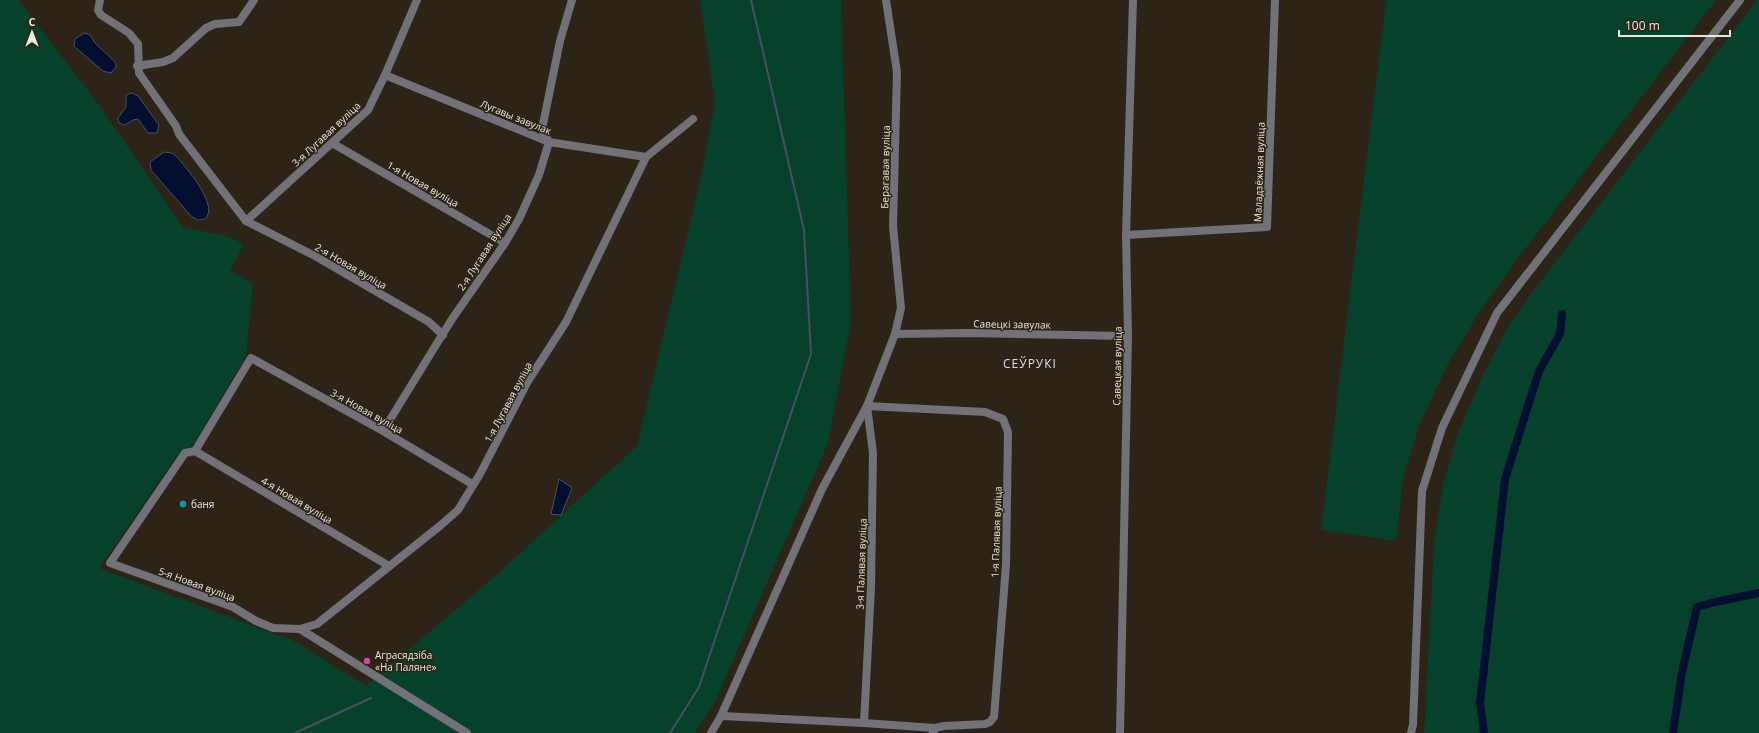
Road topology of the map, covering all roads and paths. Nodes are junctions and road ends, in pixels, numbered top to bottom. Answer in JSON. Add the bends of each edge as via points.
{"nodes":[{"id":1,"x":100,"y":0,"type":"edge"},
{"id":2,"x":254,"y":0,"type":"edge"},
{"id":3,"x":417,"y":0,"type":"edge"},
{"id":4,"x":572,"y":0,"type":"edge"},
{"id":5,"x":886,"y":0,"type":"edge"},
{"id":6,"x":1133,"y":0,"type":"edge"},
{"id":7,"x":1275,"y":0,"type":"edge"},
{"id":8,"x":1740,"y":0,"type":"edge"},
{"id":9,"x":137,"y":66,"type":"junction"},
{"id":10,"x":385,"y":75,"type":"junction"},
{"id":11,"x":693,"y":119,"type":"dead end"},
{"id":12,"x":549,"y":142,"type":"junction"},
{"id":13,"x":332,"y":143,"type":"junction"},
{"id":14,"x":646,"y":157,"type":"junction"},
{"id":15,"x":246,"y":221,"type":"junction"},
{"id":16,"x":1126,"y":235,"type":"junction"},
{"id":17,"x":505,"y":243,"type":"junction"},
{"id":18,"x":896,"y":334,"type":"junction"},
{"id":19,"x":442,"y":335,"type":"junction"},
{"id":20,"x":1128,"y":336,"type":"junction"},
{"id":21,"x":867,"y":406,"type":"junction"},
{"id":22,"x":383,"y":431,"type":"junction"},
{"id":23,"x":195,"y":451,"type":"junction"},
{"id":24,"x":472,"y":484,"type":"junction"},
{"id":25,"x":389,"y":566,"type":"junction"},
{"id":26,"x":300,"y":629,"type":"junction"},
{"id":27,"x":721,"y":716,"type":"junction"},
{"id":28,"x":864,"y":723,"type":"junction"},
{"id":29,"x":934,"y":731,"type":"edge"},
{"id":30,"x":467,"y":733,"type":"edge"},
{"id":31,"x":711,"y":733,"type":"edge"},
{"id":32,"x":1120,"y":733,"type":"edge"},
{"id":33,"x":1410,"y":733,"type":"edge"}],
"edges":[{"from":1,"to":9,"type":"street","via":[[98,10],[101,14],[129,33],[138,44]]},
{"from":2,"to":9,"type":"street","via":[[239,22],[215,24],[206,28],[173,58]]},
{"from":3,"to":10,"type":"street","name":"3-я Лугавая вуліца"},
{"from":4,"to":12,"type":"street","via":[[560,41],[542,129]]},
{"from":5,"to":18,"type":"street","name":"Берагавая вуліца","via":[[897,72],[893,226],[901,308]]},
{"from":6,"to":16,"type":"street","name":"Савецкая вуліца"},
{"from":7,"to":16,"type":"street","name":"Маладзёжная вуліца","via":[[1267,227]]},
{"from":8,"to":33,"type":"street","via":[[1497,313],[1442,428],[1422,491],[1413,725]]},
{"from":9,"to":15,"type":"street","via":[[179,134]]},
{"from":10,"to":12,"type":"street","name":"Лугавы завулак"},
{"from":10,"to":13,"type":"street","name":"3-я Лугавая вуліца","via":[[368,110]]},
{"from":11,"to":14,"type":"street","name":"1-я Лугавая вуліца"},
{"from":12,"to":14,"type":"street","name":"Лугавы завулак"},
{"from":12,"to":17,"type":"street","name":"2-я Лугавая вуліца","via":[[539,175]]},
{"from":13,"to":15,"type":"street","name":"3-я Лугавая вуліца"},
{"from":13,"to":17,"type":"street","name":"1-я Новая вуліца"},
{"from":14,"to":24,"type":"street","name":"1-я Лугавая вуліца","via":[[566,322],[528,381],[499,440]]},
{"from":15,"to":19,"type":"street","name":"2-я Новая вуліца","via":[[315,256],[429,322]]},
{"from":16,"to":20,"type":"street","name":"Савецкая вуліца"},
{"from":17,"to":19,"type":"street","name":"2-я Лугавая вуліца"},
{"from":18,"to":20,"type":"street","name":"Савецкі завулак"},
{"from":18,"to":21,"type":"street","name":"Берагавая вуліца"},
{"from":19,"to":22,"type":"street","name":"2-я Лугавая вуліца"},
{"from":20,"to":32,"type":"street","name":"Савецкая вуліца"},
{"from":21,"to":27,"type":"street","name":"Берагавая вуліца","via":[[822,489]]},
{"from":21,"to":28,"type":"street","name":"3-я Палявая вуліца","via":[[873,453],[871,587]]},
{"from":21,"to":29,"type":"street","name":"1-я Палявая вуліца","via":[[986,412],[1003,419],[1008,432],[1006,565],[994,717],[985,724],[944,726]]},
{"from":22,"to":23,"type":"street","name":"3-я Новая вуліца","via":[[251,358]]},
{"from":22,"to":24,"type":"street","name":"3-я Новая вуліца"},
{"from":23,"to":25,"type":"street","name":"4-я Новая вуліца"},
{"from":23,"to":26,"type":"street","name":"5-я Новая вуліца","via":[[185,453],[110,563],[233,607],[273,628]]},
{"from":24,"to":25,"type":"street","name":"1-я Лугавая вуліца","via":[[458,510]]},
{"from":25,"to":26,"type":"street","name":"1-я Лугавая вуліца","via":[[317,624]]},
{"from":26,"to":30,"type":"street"},
{"from":27,"to":28,"type":"street","name":"1-я Палявая вуліца"},
{"from":27,"to":31,"type":"street","name":"Берагавая вуліца"},
{"from":28,"to":29,"type":"street","name":"1-я Палявая вуліца"}]}
